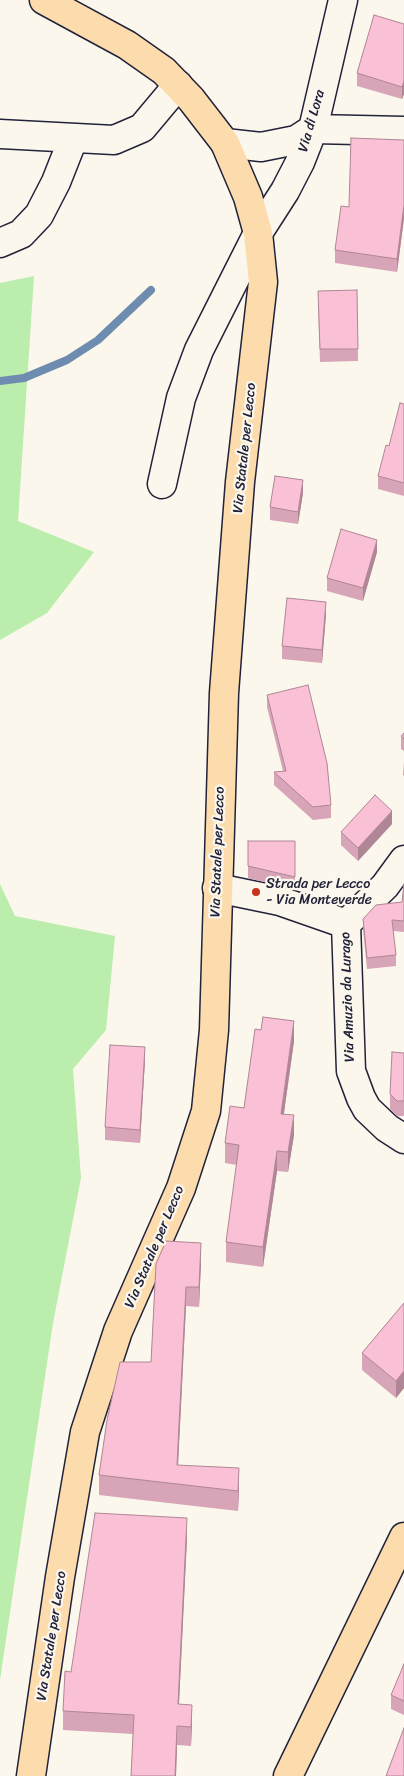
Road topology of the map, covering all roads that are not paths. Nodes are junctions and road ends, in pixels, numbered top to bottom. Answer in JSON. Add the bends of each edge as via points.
{"nodes":[{"id":1,"x":44,"y":0,"type":"edge"},
{"id":2,"x":342,"y":0,"type":"edge"},
{"id":3,"x":178,"y":85,"type":"junction"},
{"id":4,"x":313,"y":128,"type":"junction"},
{"id":5,"x":404,"y":131,"type":"edge"},
{"id":6,"x":0,"y":134,"type":"edge"},
{"id":7,"x":73,"y":139,"type":"junction"},
{"id":8,"x":225,"y":143,"type":"junction"},
{"id":9,"x":258,"y":233,"type":"junction"},
{"id":10,"x":0,"y":243,"type":"edge"},
{"id":11,"x":162,"y":484,"type":"dead end"},
{"id":12,"x":404,"y":860,"type":"edge"},
{"id":13,"x":217,"y":888,"type":"junction"},
{"id":14,"x":346,"y":924,"type":"junction"},
{"id":15,"x":404,"y":1139,"type":"edge"},
{"id":16,"x":404,"y":1537,"type":"edge"},
{"id":17,"x":31,"y":1776,"type":"edge"},
{"id":18,"x":288,"y":1776,"type":"edge"}],
"edges":[{"from":1,"to":3,"type":"main road","name":"Via Statale per Lecco","via":[[126,45],[164,71]]},
{"from":2,"to":4,"type":"street","name":"Via di Lora"},
{"from":3,"to":7,"type":"street","via":[[142,128],[114,140]]},
{"from":3,"to":8,"type":"main road","name":"Via Statale per Lecco"},
{"from":4,"to":5,"type":"street"},
{"from":4,"to":8,"type":"street","via":[[296,140],[261,147]]},
{"from":4,"to":9,"type":"street","name":"Via di Lora","via":[[300,162]]},
{"from":6,"to":7,"type":"street"},
{"from":7,"to":10,"type":"street","via":[[39,216],[21,234]]},
{"from":8,"to":9,"type":"main road","name":"Via Statale per Lecco","via":[[248,197]]},
{"from":9,"to":11,"type":"street","name":"Via di Lora","via":[[199,350],[181,398]]},
{"from":9,"to":13,"type":"main road","name":"Via Statale per Lecco","via":[[263,282],[240,482],[224,693]]},
{"from":12,"to":14,"type":"street","via":[[385,886]]},
{"from":13,"to":14,"type":"street","via":[[280,901]]},
{"from":13,"to":17,"type":"main road","name":"Via Statale per Lecco","via":[[214,1030],[206,1111],[181,1188],[118,1331],[85,1432]]},
{"from":14,"to":15,"type":"street","name":"Via Amuzio da Lurago","via":[[350,1071],[367,1109]]},
{"from":16,"to":18,"type":"main road"}]}
